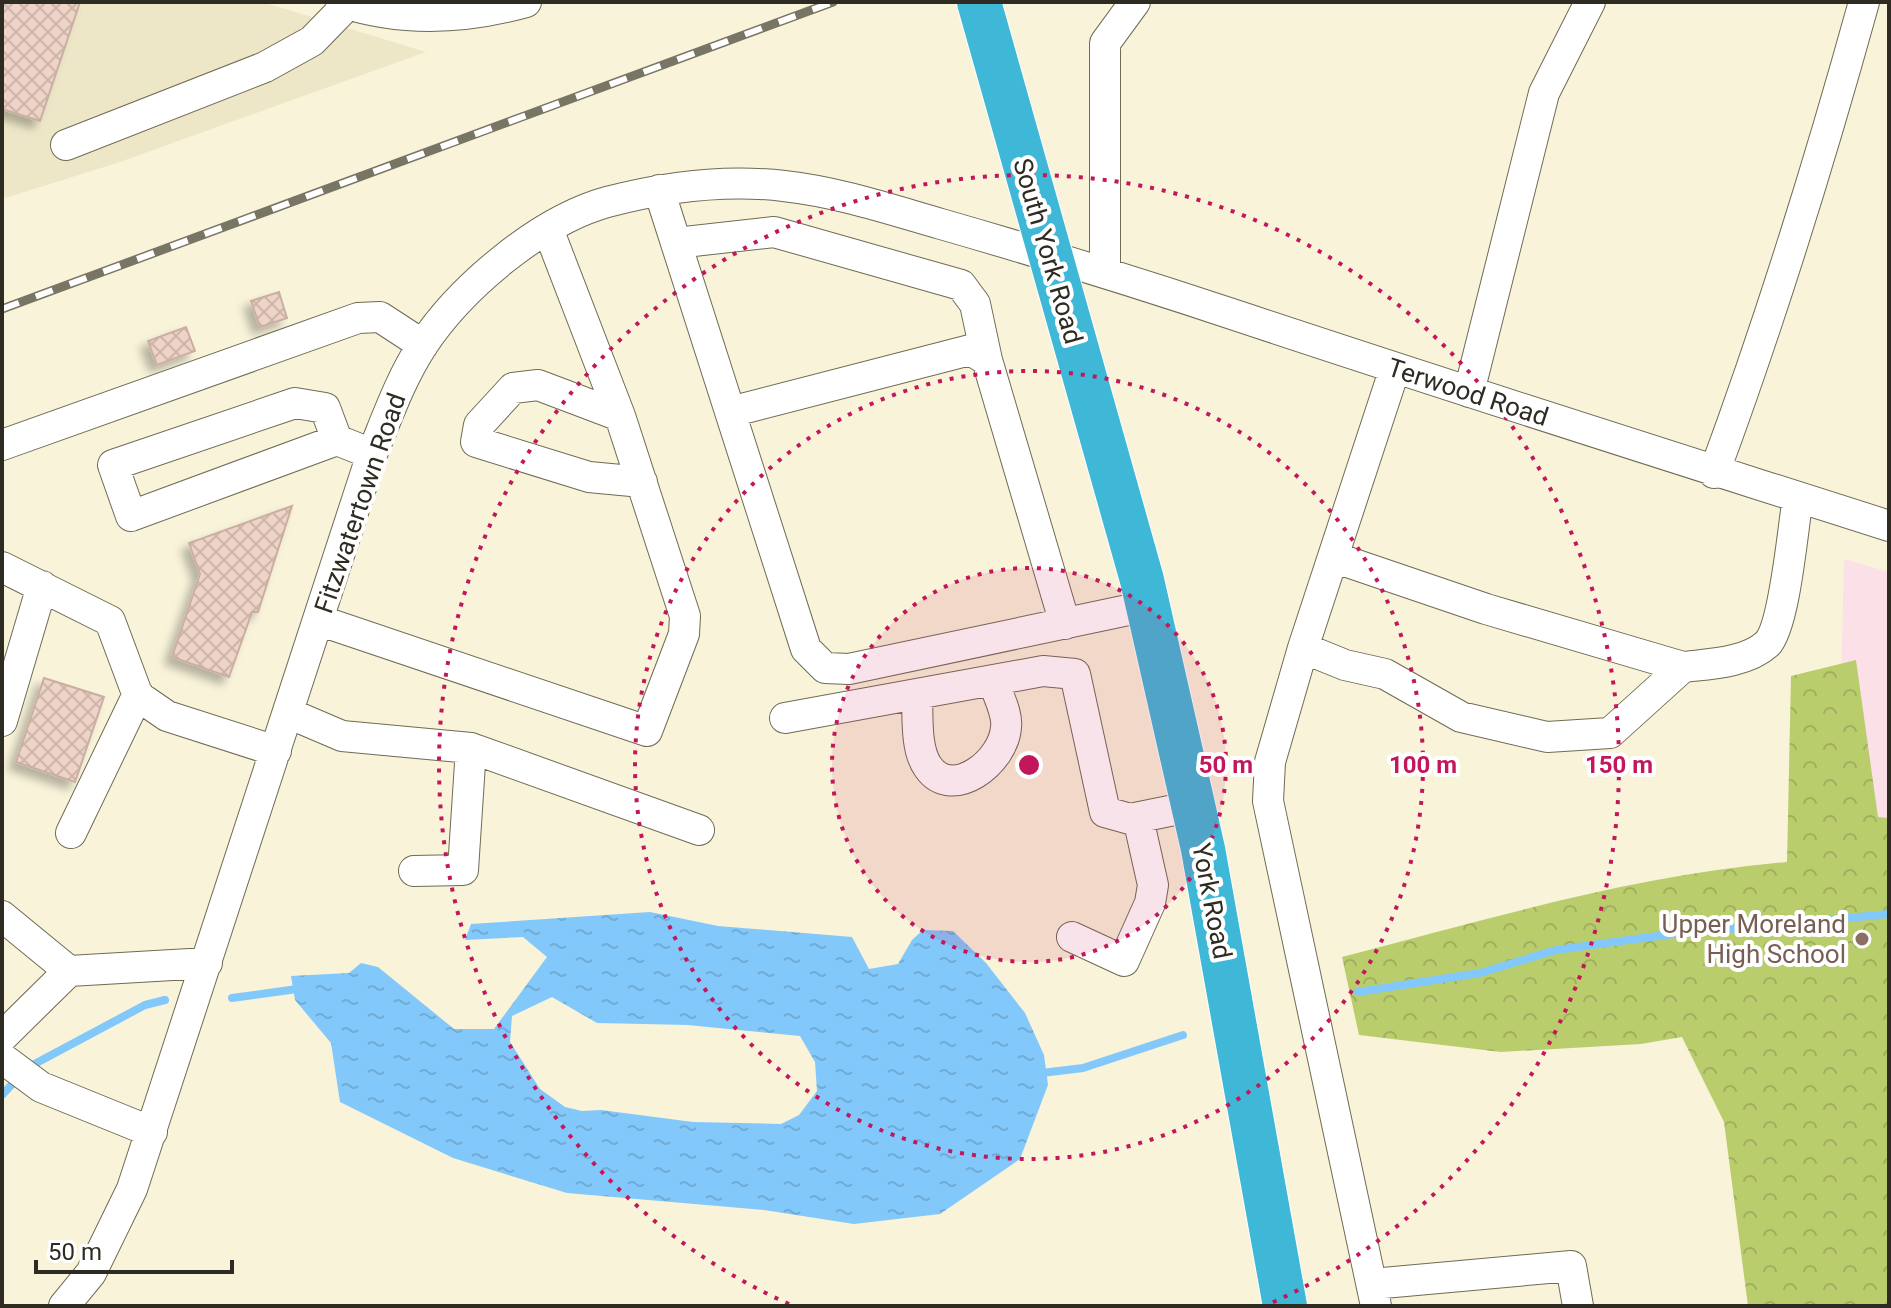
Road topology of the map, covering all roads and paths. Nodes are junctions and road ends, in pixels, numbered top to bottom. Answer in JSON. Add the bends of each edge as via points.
{"nodes":[{"id":1,"x":526,"y":2,"type":"edge"},
{"id":2,"x":979,"y":2,"type":"edge"},
{"id":3,"x":1135,"y":2,"type":"edge"},
{"id":4,"x":1590,"y":2,"type":"edge"},
{"id":5,"x":1864,"y":2,"type":"edge"},
{"id":6,"x":345,"y":3,"type":"edge"},
{"id":7,"x":457,"y":9,"type":"edge"},
{"id":8,"x":66,"y":145,"type":"dead end"},
{"id":9,"x":659,"y":190,"type":"junction"},
{"id":10,"x":548,"y":229,"type":"junction"},
{"id":11,"x":676,"y":243,"type":"junction"},
{"id":12,"x":1047,"y":254,"type":"junction"},
{"id":13,"x":1105,"y":272,"type":"junction"},
{"id":14,"x":423,"y":345,"type":"junction"},
{"id":15,"x":987,"y":360,"type":"junction"},
{"id":16,"x":1395,"y":368,"type":"junction"},
{"id":17,"x":1469,"y":392,"type":"junction"},
{"id":18,"x":730,"y":412,"type":"junction"},
{"id":19,"x":620,"y":416,"type":"junction"},
{"id":20,"x":337,"y":440,"type":"junction"},
{"id":21,"x":2,"y":445,"type":"edge"},
{"id":22,"x":372,"y":454,"type":"junction"},
{"id":23,"x":1714,"y":473,"type":"junction"},
{"id":24,"x":642,"y":482,"type":"junction"},
{"id":25,"x":1798,"y":497,"type":"junction"},
{"id":26,"x":1118,"y":500,"type":"joint"},
{"id":27,"x":1889,"y":526,"type":"edge"},
{"id":28,"x":1336,"y":558,"type":"junction"},
{"id":29,"x":2,"y":567,"type":"edge"},
{"id":30,"x":42,"y":586,"type":"junction"},
{"id":31,"x":1147,"y":606,"type":"junction"},
{"id":32,"x":318,"y":620,"type":"junction"},
{"id":33,"x":1065,"y":624,"type":"junction"},
{"id":34,"x":1303,"y":648,"type":"junction"},
{"id":35,"x":1683,"y":667,"type":"junction"},
{"id":36,"x":993,"y":680,"type":"junction"},
{"id":37,"x":138,"y":694,"type":"junction"},
{"id":38,"x":917,"y":694,"type":"junction"},
{"id":39,"x":288,"y":713,"type":"junction"},
{"id":40,"x":785,"y":718,"type":"dead end"},
{"id":41,"x":2,"y":721,"type":"edge"},
{"id":42,"x":471,"y":748,"type":"junction"},
{"id":43,"x":276,"y":751,"type":"junction"},
{"id":44,"x":1194,"y":806,"type":"junction"},
{"id":45,"x":1138,"y":818,"type":"junction"},
{"id":46,"x":699,"y":830,"type":"dead end"},
{"id":47,"x":71,"y":833,"type":"dead end"},
{"id":48,"x":414,"y":871,"type":"dead end"},
{"id":49,"x":2,"y":916,"type":"edge"},
{"id":50,"x":1072,"y":937,"type":"dead end"},
{"id":51,"x":207,"y":963,"type":"junction"},
{"id":52,"x":69,"y":971,"type":"junction"},
{"id":53,"x":2,"y":1037,"type":"edge"},
{"id":54,"x":2,"y":1058,"type":"edge"},
{"id":55,"x":152,"y":1132,"type":"junction"},
{"id":56,"x":1374,"y":1295,"type":"edge"},
{"id":57,"x":64,"y":1306,"type":"edge"},
{"id":58,"x":1285,"y":1306,"type":"edge"},
{"id":59,"x":1578,"y":1306,"type":"edge"}],
"edges":[{"from":1,"to":7,"type":"street"},
{"from":2,"to":12,"type":"highway","name":"South York Road"},
{"from":3,"to":13,"type":"street","via":[[1105,43]]},
{"from":4,"to":17,"type":"street","via":[[1544,93]]},
{"from":5,"to":23,"type":"street","via":[[1752,371]]},
{"from":6,"to":7,"type":"street","via":[[395,16]]},
{"from":6,"to":8,"type":"street","via":[[312,41],[265,67]]},
{"from":9,"to":10,"type":"street","name":"Fitzwatertown Road","via":[[602,204]]},
{"from":9,"to":11,"type":"street"},
{"from":9,"to":12,"type":"street","name":"Fitzwatertown Road","via":[[782,185],[835,194]]},
{"from":10,"to":14,"type":"street","name":"Fitzwatertown Road","via":[[470,291]]},
{"from":10,"to":19,"type":"street"},
{"from":11,"to":15,"type":"street","via":[[774,232],[961,285],[975,304]]},
{"from":11,"to":18,"type":"street"},
{"from":12,"to":13,"type":"street","name":"Terwood Road"},
{"from":12,"to":26,"type":"highway","name":"South York Road"},
{"from":13,"to":16,"type":"street","name":"Terwood Road"},
{"from":14,"to":21,"type":"street","via":[[380,317],[358,318]]},
{"from":14,"to":22,"type":"street","name":"Fitzwatertown Road"},
{"from":15,"to":18,"type":"street","via":[[970,350]]},
{"from":15,"to":33,"type":"street"},
{"from":16,"to":17,"type":"street","name":"Terwood Road"},
{"from":16,"to":28,"type":"street"},
{"from":17,"to":23,"type":"street","name":"Terwood Road"},
{"from":18,"to":33,"type":"street","via":[[806,649],[825,668],[849,669]]},
{"from":19,"to":24,"type":"street"},
{"from":19,"to":24,"type":"street","via":[[538,385],[513,388],[479,425],[476,442],[589,477]]},
{"from":20,"to":20,"type":"street","via":[[131,516],[113,465],[295,403],[325,408]]},
{"from":20,"to":22,"type":"street"},
{"from":22,"to":32,"type":"street","name":"Fitzwatertown Road"},
{"from":23,"to":25,"type":"street","name":"Terwood Road"},
{"from":24,"to":32,"type":"street","via":[[685,616],[684,634],[647,731]]},
{"from":25,"to":27,"type":"street","name":"Terwood Road"},
{"from":25,"to":35,"type":"street","via":[[1779,617],[1768,643],[1750,655]]},
{"from":26,"to":31,"type":"highway","name":"York Road"},
{"from":28,"to":34,"type":"street"},
{"from":28,"to":35,"type":"street"},
{"from":29,"to":30,"type":"street"},
{"from":30,"to":37,"type":"street","via":[[110,621]]},
{"from":30,"to":41,"type":"street"},
{"from":31,"to":33,"type":"street"},
{"from":31,"to":44,"type":"highway","name":"York Road"},
{"from":32,"to":39,"type":"street","name":"Fitzwatertown Road"},
{"from":34,"to":35,"type":"street","via":[[1385,674],[1461,717],[1547,737],[1610,733]]},
{"from":34,"to":56,"type":"street","via":[[1270,762],[1268,801]]},
{"from":36,"to":38,"type":"street"},
{"from":36,"to":38,"type":"street","via":[[1007,725],[1001,751],[984,769],[962,779],[943,779],[928,767]]},
{"from":36,"to":45,"type":"street","via":[[1043,671],[1075,674],[1105,812]]},
{"from":37,"to":43,"type":"street","via":[[167,716]]},
{"from":37,"to":47,"type":"street"},
{"from":38,"to":40,"type":"street"},
{"from":39,"to":42,"type":"street","via":[[342,736]]},
{"from":39,"to":43,"type":"street","name":"Fitzwatertown Road"},
{"from":42,"to":46,"type":"street"},
{"from":42,"to":48,"type":"street","via":[[463,870]]},
{"from":43,"to":51,"type":"street","name":"Fitzwatertown Road"},
{"from":44,"to":45,"type":"street"},
{"from":44,"to":58,"type":"highway","name":"York Road"},
{"from":45,"to":50,"type":"street","via":[[1153,885],[1124,961]]},
{"from":49,"to":52,"type":"street"},
{"from":51,"to":52,"type":"street"},
{"from":51,"to":55,"type":"street","name":"Fitzwatertown Road"},
{"from":52,"to":53,"type":"street"},
{"from":54,"to":55,"type":"street","via":[[41,1087]]},
{"from":55,"to":57,"type":"street","name":"Fitzwatertown Road","via":[[111,1237]]},
{"from":56,"to":59,"type":"street","via":[[1571,1266]]}]}
